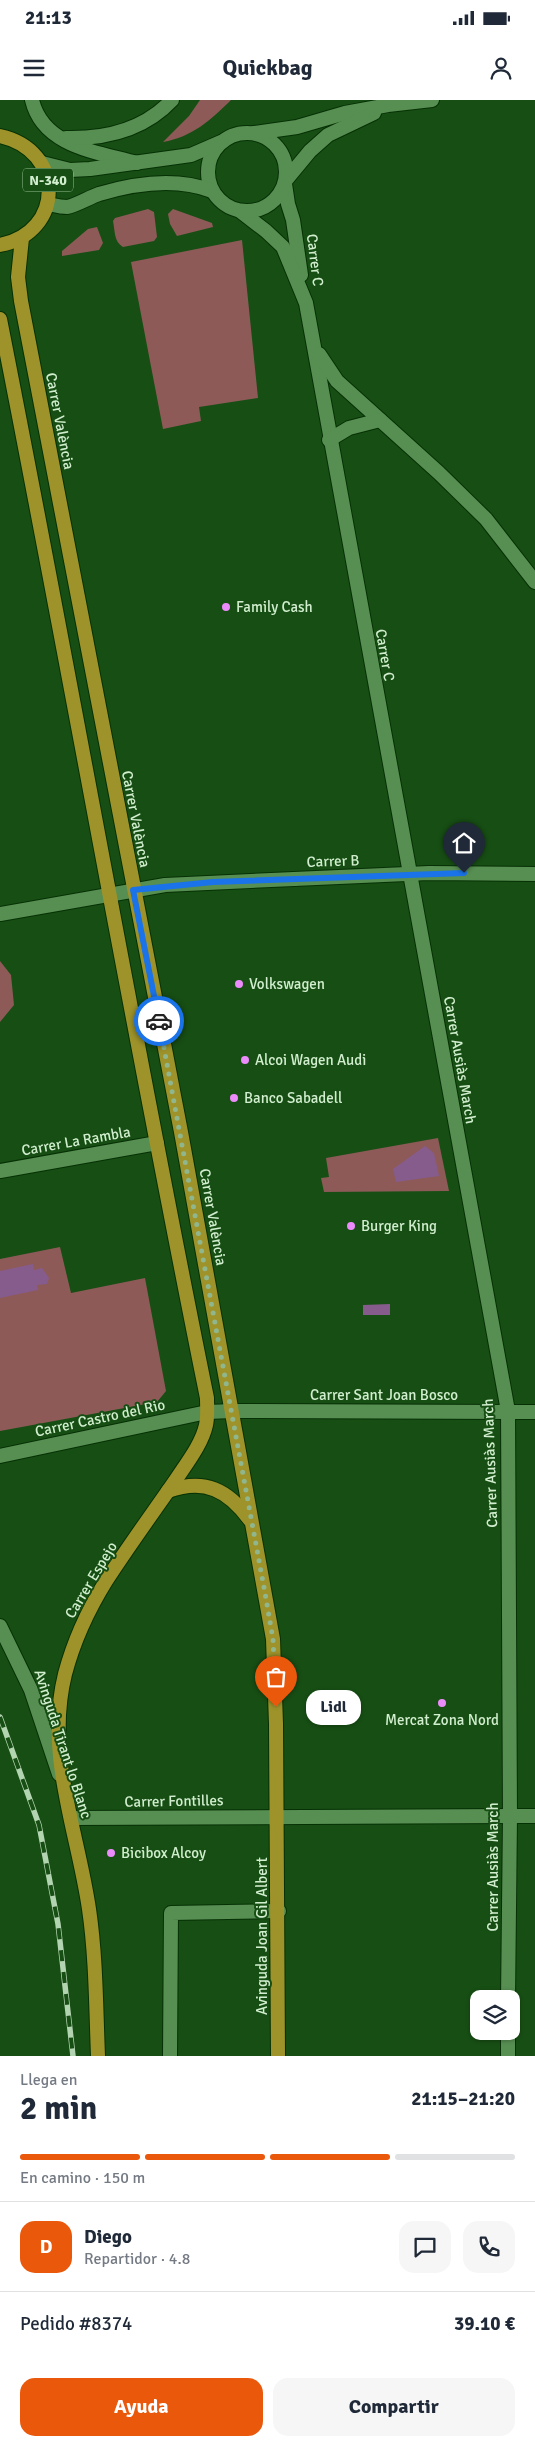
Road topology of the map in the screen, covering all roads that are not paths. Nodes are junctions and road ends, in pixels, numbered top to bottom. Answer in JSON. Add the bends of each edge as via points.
{"nodes":[{"id":1,"x":32,"y":100,"type":"edge"},
{"id":2,"x":172,"y":100,"type":"edge"},
{"id":3,"x":432,"y":100,"type":"edge"},
{"id":4,"x":388,"y":105,"type":"junction"},
{"id":5,"x":253,"y":134,"type":"junction"},
{"id":6,"x":0,"y":136,"type":"edge"},
{"id":7,"x":59,"y":138,"type":"junction"},
{"id":8,"x":228,"y":138,"type":"junction"},
{"id":9,"x":42,"y":163,"type":"junction"},
{"id":10,"x":138,"y":163,"type":"junction"},
{"id":11,"x":285,"y":182,"type":"junction"},
{"id":12,"x":212,"y":191,"type":"junction"},
{"id":13,"x":48,"y":204,"type":"junction"},
{"id":14,"x":240,"y":211,"type":"junction"},
{"id":15,"x":22,"y":238,"type":"junction"},
{"id":16,"x":0,"y":245,"type":"edge"},
{"id":17,"x":304,"y":299,"type":"junction"},
{"id":18,"x":0,"y":319,"type":"edge"},
{"id":19,"x":315,"y":346,"type":"junction"},
{"id":20,"x":380,"y":420,"type":"junction"},
{"id":21,"x":329,"y":440,"type":"junction"},
{"id":22,"x":535,"y":582,"type":"edge"},
{"id":23,"x":535,"y":874,"type":"edge"},
{"id":24,"x":409,"y":875,"type":"junction"},
{"id":25,"x":133,"y":890,"type":"junction"},
{"id":26,"x":108,"y":894,"type":"junction"},
{"id":27,"x":0,"y":914,"type":"edge"},
{"id":28,"x":157,"y":1143,"type":"junction"},
{"id":29,"x":0,"y":1171,"type":"edge"},
{"id":30,"x":233,"y":1411,"type":"junction"},
{"id":31,"x":508,"y":1411,"type":"junction"},
{"id":32,"x":207,"y":1412,"type":"junction"},
{"id":33,"x":535,"y":1412,"type":"edge"},
{"id":34,"x":0,"y":1456,"type":"edge"},
{"id":35,"x":168,"y":1491,"type":"junction"},
{"id":36,"x":252,"y":1523,"type":"junction"},
{"id":37,"x":0,"y":1626,"type":"edge"},
{"id":38,"x":62,"y":1782,"type":"junction"},
{"id":39,"x":277,"y":1816,"type":"junction"},
{"id":40,"x":510,"y":1816,"type":"junction"},
{"id":41,"x":535,"y":1816,"type":"edge"},
{"id":42,"x":72,"y":1818,"type":"junction"},
{"id":43,"x":279,"y":1911,"type":"junction"},
{"id":44,"x":508,"y":1990,"type":"edge"},
{"id":45,"x":508,"y":2040,"type":"edge"},
{"id":46,"x":98,"y":2056,"type":"edge"},
{"id":47,"x":170,"y":2056,"type":"edge"},
{"id":48,"x":278,"y":2056,"type":"edge"},
{"id":49,"x":508,"y":2056,"type":"edge"}],
"edges":[{"from":1,"to":7,"type":"street","via":[[33,107],[50,132]]},
{"from":2,"to":7,"type":"street","via":[[157,114],[128,130],[95,138]]},
{"from":3,"to":4,"type":"street"},
{"from":4,"to":5,"type":"street"},
{"from":4,"to":11,"type":"street","via":[[328,135]]},
{"from":5,"to":8,"type":"street"},
{"from":5,"to":11,"type":"street","via":[[265,137],[279,150],[286,168]]},
{"from":6,"to":9,"type":"main road","number":"N-340","via":[[23,144]]},
{"from":7,"to":10,"type":"street"},
{"from":8,"to":10,"type":"street","via":[[191,155]]},
{"from":8,"to":12,"type":"street","via":[[218,145],[208,167]]},
{"from":9,"to":10,"type":"street","via":[[70,170]]},
{"from":9,"to":13,"type":"main road","number":"N-340","via":[[49,190]]},
{"from":11,"to":14,"type":"street","via":[[280,194],[268,206],[252,212]]},
{"from":11,"to":17,"type":"street","name":"Carrer C","via":[[294,220]]},
{"from":12,"to":13,"type":"street","via":[[194,184],[157,183],[84,198],[67,207]]},
{"from":12,"to":14,"type":"street","via":[[219,200]]},
{"from":13,"to":15,"type":"main road","number":"N-340","via":[[36,226]]},
{"from":14,"to":17,"type":"street","name":"Carrer C","via":[[282,247]]},
{"from":15,"to":16,"type":"main road","number":"N-340"},
{"from":15,"to":25,"type":"main road","name":"Carrer València","via":[[18,277],[21,301]]},
{"from":17,"to":19,"type":"street","name":"Carrer C"},
{"from":18,"to":26,"type":"main road"},
{"from":19,"to":20,"type":"street","name":"Carrer C","via":[[337,381]]},
{"from":19,"to":21,"type":"street","name":"Carrer C"},
{"from":20,"to":21,"type":"street","via":[[349,428]]},
{"from":20,"to":22,"type":"street","name":"Carrer C","via":[[486,519]]},
{"from":21,"to":24,"type":"street","name":"Carrer C"},
{"from":23,"to":24,"type":"street","name":"Carrer B"},
{"from":24,"to":25,"type":"street","name":"Carrer B","via":[[205,882]]},
{"from":24,"to":31,"type":"street","name":"Carrer Ausiàs March"},
{"from":25,"to":26,"type":"street","name":"Carrer B"},
{"from":25,"to":30,"type":"main road","name":"Carrer València"},
{"from":26,"to":27,"type":"street","name":"Carrer B"},
{"from":26,"to":28,"type":"main road"},
{"from":28,"to":29,"type":"street","name":"Carrer La Rambla"},
{"from":28,"to":32,"type":"main road","via":[[207,1398]]},
{"from":30,"to":31,"type":"street","name":"Carrer Sant Joan Bosco"},
{"from":30,"to":32,"type":"street"},
{"from":30,"to":36,"type":"main road","name":"Carrer València"},
{"from":31,"to":33,"type":"street","name":"Carrer Sant Joan Bosco"},
{"from":31,"to":40,"type":"street","name":"Carrer Ausiàs March"},
{"from":32,"to":34,"type":"street","name":"Carrer Castro del Rio"},
{"from":32,"to":35,"type":"main road","name":"Carrer Espejo","via":[[204,1433]]},
{"from":35,"to":36,"type":"main road","via":[[199,1485],[222,1492]]},
{"from":35,"to":38,"type":"main road","name":"Carrer Espejo","via":[[106,1581],[72,1649],[58,1718]]},
{"from":36,"to":39,"type":"main road","name":"Carrer València","via":[[274,1648]]},
{"from":37,"to":38,"type":"street","name":"Avinguda Tirant lo Blanc","via":[[31,1690]]},
{"from":38,"to":42,"type":"main road","name":"Avinguda Tirant lo Blanc"},
{"from":39,"to":40,"type":"street","name":"Carrer Fontilles"},
{"from":39,"to":42,"type":"street","name":"Carrer Fontilles"},
{"from":39,"to":43,"type":"main road","name":"Avinguda Joan Gil Albert"},
{"from":40,"to":41,"type":"street","name":"Carrer Fontilles"},
{"from":40,"to":44,"type":"street","name":"Carrer Ausiàs March"},
{"from":42,"to":46,"type":"main road","name":"Avinguda Tirant lo Blanc","via":[[89,1910]]},
{"from":43,"to":47,"type":"street","via":[[171,1913]]},
{"from":43,"to":48,"type":"main road","name":"Avinguda Joan Gil Albert"},
{"from":45,"to":49,"type":"street"}]}
